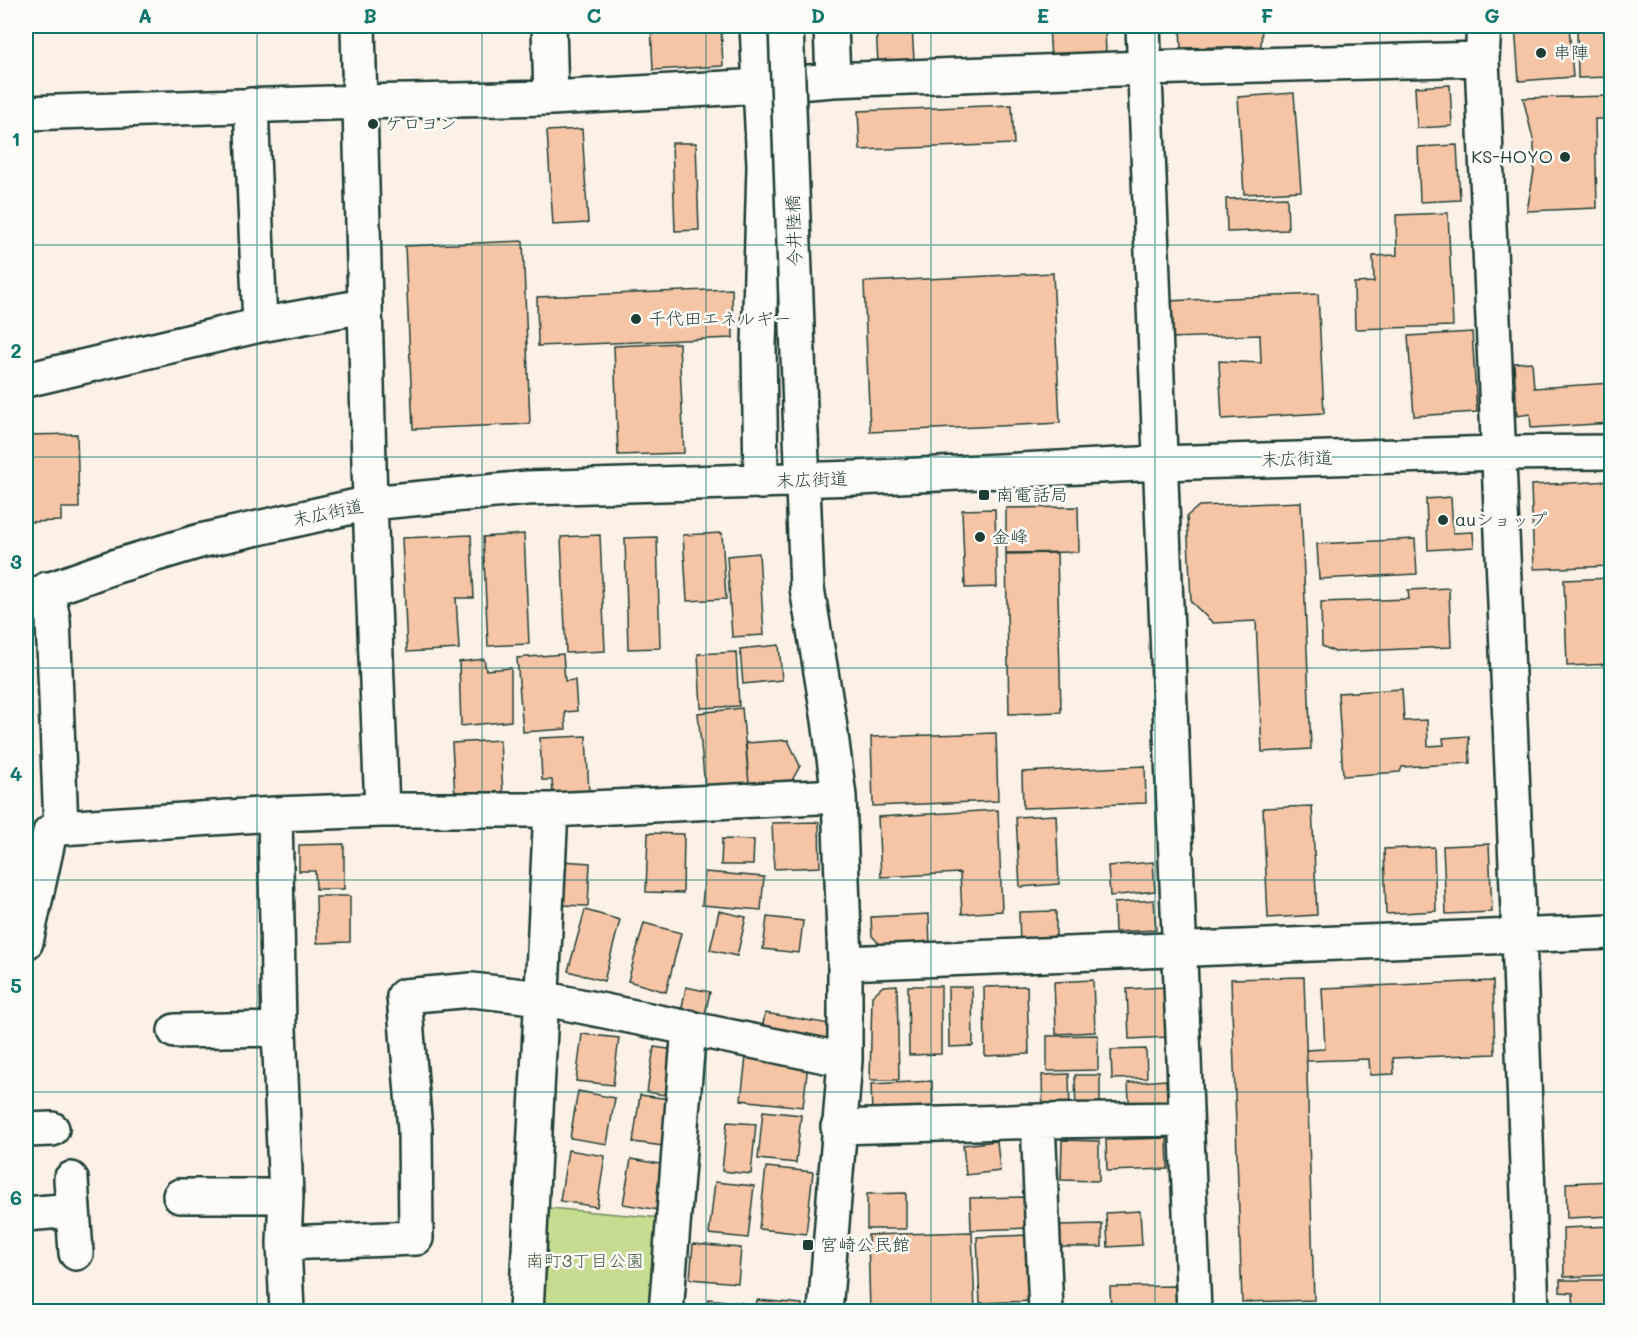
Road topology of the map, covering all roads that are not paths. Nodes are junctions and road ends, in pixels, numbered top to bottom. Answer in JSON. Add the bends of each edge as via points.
{"nodes":[{"id":1,"x":358,"y":26,"type":"edge"},
{"id":2,"x":549,"y":26,"type":"edge"},
{"id":3,"x":757,"y":26,"type":"edge"},
{"id":4,"x":786,"y":26,"type":"edge"},
{"id":5,"x":831,"y":26,"type":"edge"},
{"id":6,"x":1143,"y":26,"type":"edge"},
{"id":7,"x":1484,"y":26,"type":"edge"},
{"id":8,"x":1482,"y":59,"type":"junction"},
{"id":9,"x":1144,"y":68,"type":"junction"},
{"id":10,"x":833,"y":80,"type":"junction"},
{"id":11,"x":761,"y":86,"type":"junction"},
{"id":12,"x":551,"y":98,"type":"junction"},
{"id":13,"x":360,"y":102,"type":"junction"},
{"id":14,"x":251,"y":105,"type":"junction"},
{"id":15,"x":26,"y":113,"type":"edge"},
{"id":16,"x":364,"y":306,"type":"junction"},
{"id":17,"x":260,"y":325,"type":"junction"},
{"id":18,"x":26,"y":380,"type":"edge"},
{"id":19,"x":1611,"y":452,"type":"edge"},
{"id":20,"x":1498,"y":453,"type":"junction"},
{"id":21,"x":1160,"y":463,"type":"junction"},
{"id":22,"x":803,"y":480,"type":"junction"},
{"id":23,"x":761,"y":482,"type":"junction"},
{"id":24,"x":370,"y":503,"type":"junction"},
{"id":25,"x":36,"y":593,"type":"edge"},
{"id":26,"x":839,"y":796,"type":"junction"},
{"id":27,"x":382,"y":810,"type":"junction"},
{"id":28,"x":551,"y":810,"type":"junction"},
{"id":29,"x":275,"y":814,"type":"junction"},
{"id":30,"x":61,"y":828,"type":"junction"},
{"id":31,"x":1611,"y":932,"type":"edge"},
{"id":32,"x":1519,"y":935,"type":"junction"},
{"id":33,"x":26,"y":942,"type":"edge"},
{"id":34,"x":1178,"y":950,"type":"junction"},
{"id":35,"x":845,"y":963,"type":"junction"},
{"id":36,"x":541,"y":998,"type":"junction"},
{"id":37,"x":689,"y":1027,"type":"junction"},
{"id":38,"x":279,"y":1029,"type":"junction"},
{"id":39,"x":175,"y":1031,"type":"dead end"},
{"id":40,"x":845,"y":1060,"type":"junction"},
{"id":41,"x":1186,"y":1119,"type":"junction"},
{"id":42,"x":1038,"y":1121,"type":"junction"},
{"id":43,"x":838,"y":1127,"type":"junction"},
{"id":44,"x":180,"y":1196,"type":"dead end"},
{"id":45,"x":286,"y":1196,"type":"junction"},
{"id":46,"x":26,"y":1214,"type":"edge"},
{"id":47,"x":284,"y":1243,"type":"junction"},
{"id":48,"x":76,"y":1253,"type":"dead end"},
{"id":49,"x":287,"y":1311,"type":"edge"},
{"id":50,"x":526,"y":1311,"type":"edge"},
{"id":51,"x":666,"y":1311,"type":"edge"},
{"id":52,"x":825,"y":1311,"type":"edge"},
{"id":53,"x":1046,"y":1311,"type":"edge"},
{"id":54,"x":1194,"y":1311,"type":"edge"},
{"id":55,"x":1532,"y":1311,"type":"edge"}],
"edges":[{"from":1,"to":13,"type":"street"},
{"from":2,"to":12,"type":"street"},
{"from":3,"to":11,"type":"street"},
{"from":4,"to":22,"type":"street","name":"今井陸橋","bridge":true},
{"from":5,"to":10,"type":"street"},
{"from":6,"to":9,"type":"street"},
{"from":7,"to":8,"type":"street"},
{"from":8,"to":9,"type":"street"},
{"from":8,"to":20,"type":"street"},
{"from":9,"to":10,"type":"street"},
{"from":9,"to":21,"type":"street"},
{"from":10,"to":11,"type":"street"},
{"from":11,"to":12,"type":"street"},
{"from":11,"to":23,"type":"street"},
{"from":12,"to":13,"type":"street"},
{"from":13,"to":14,"type":"street"},
{"from":13,"to":16,"type":"street"},
{"from":14,"to":15,"type":"street"},
{"from":14,"to":17,"type":"street"},
{"from":16,"to":17,"type":"street"},
{"from":16,"to":24,"type":"street"},
{"from":17,"to":18,"type":"street"},
{"from":19,"to":20,"type":"street","name":"末広街道"},
{"from":20,"to":21,"type":"street","name":"末広街道"},
{"from":20,"to":32,"type":"street"},
{"from":21,"to":22,"type":"street","name":"末広街道"},
{"from":21,"to":34,"type":"street"},
{"from":22,"to":23,"type":"street","name":"末広街道"},
{"from":22,"to":26,"type":"street","name":"今井陸橋","via":[[807,588]]},
{"from":23,"to":24,"type":"street","name":"末広街道","via":[[527,488]]},
{"from":24,"to":25,"type":"street","name":"末広街道","via":[[200,541]]},
{"from":24,"to":27,"type":"street"},
{"from":25,"to":30,"type":"street","via":[[53,619]]},
{"from":26,"to":28,"type":"street"},
{"from":26,"to":35,"type":"street","name":"今井陸橋"},
{"from":27,"to":28,"type":"street"},
{"from":27,"to":29,"type":"street"},
{"from":28,"to":36,"type":"street"},
{"from":29,"to":30,"type":"street"},
{"from":29,"to":38,"type":"street"},
{"from":30,"to":33,"type":"street","via":[[50,832]]},
{"from":31,"to":32,"type":"street"},
{"from":32,"to":34,"type":"street"},
{"from":32,"to":55,"type":"street"},
{"from":34,"to":35,"type":"street"},
{"from":34,"to":41,"type":"street"},
{"from":35,"to":40,"type":"street","name":"今井陸橋"},
{"from":36,"to":37,"type":"street"},
{"from":36,"to":47,"type":"street","via":[[472,990],[404,996],[415,1130],[416,1238]]},
{"from":36,"to":50,"type":"street"},
{"from":37,"to":40,"type":"street"},
{"from":37,"to":51,"type":"street"},
{"from":38,"to":39,"type":"street"},
{"from":38,"to":45,"type":"street"},
{"from":40,"to":43,"type":"street","name":"今井陸橋"},
{"from":41,"to":42,"type":"street"},
{"from":41,"to":54,"type":"street"},
{"from":42,"to":43,"type":"street"},
{"from":42,"to":53,"type":"street"},
{"from":43,"to":52,"type":"street","name":"今井陸橋"},
{"from":44,"to":45,"type":"street"},
{"from":45,"to":47,"type":"street"},
{"from":46,"to":48,"type":"street","via":[[72,1194]]},
{"from":47,"to":49,"type":"street"}]}
